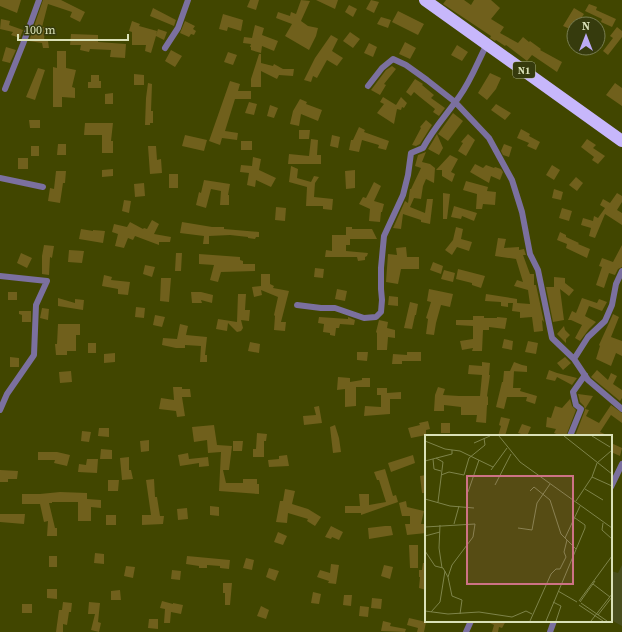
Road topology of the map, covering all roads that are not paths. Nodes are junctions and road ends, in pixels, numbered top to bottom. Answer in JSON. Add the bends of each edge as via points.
{"nodes":[{"id":1,"x":39,"y":0,"type":"edge"},
{"id":2,"x":188,"y":0,"type":"edge"},
{"id":3,"x":425,"y":0,"type":"edge"},
{"id":4,"x":487,"y":44,"type":"junction"},
{"id":5,"x":165,"y":48,"type":"dead end"},
{"id":6,"x":368,"y":86,"type":"dead end"},
{"id":7,"x":5,"y":89,"type":"dead end"},
{"id":8,"x":455,"y":102,"type":"junction"},
{"id":9,"x":622,"y":141,"type":"edge"},
{"id":10,"x":0,"y":178,"type":"edge"},
{"id":11,"x":43,"y":187,"type":"dead end"},
{"id":12,"x":622,"y":271,"type":"edge"},
{"id":13,"x":0,"y":276,"type":"edge"},
{"id":14,"x":297,"y":306,"type":"dead end"},
{"id":15,"x":574,"y":359,"type":"junction"},
{"id":16,"x":585,"y":375,"type":"junction"},
{"id":17,"x":622,"y":409,"type":"edge"},
{"id":18,"x":0,"y":410,"type":"edge"},
{"id":19,"x":570,"y":435,"type":"edge"},
{"id":20,"x":622,"y":464,"type":"edge"},
{"id":21,"x":612,"y":485,"type":"edge"},
{"id":22,"x":471,"y":622,"type":"edge"},
{"id":23,"x":554,"y":622,"type":"edge"},
{"id":24,"x":466,"y":632,"type":"edge"},
{"id":25,"x":550,"y":632,"type":"edge"}],
"edges":[{"from":1,"to":7,"type":"street"},
{"from":2,"to":5,"type":"street","via":[[178,28]]},
{"from":3,"to":4,"type":"highway","number":"N1"},
{"from":4,"to":8,"type":"street"},
{"from":4,"to":9,"type":"highway","number":"N1"},
{"from":6,"to":8,"type":"street","via":[[393,59],[406,65]]},
{"from":8,"to":14,"type":"street","via":[[424,148],[411,153],[403,194],[384,236],[381,312],[376,317],[364,318],[335,308]]},
{"from":8,"to":15,"type":"street","via":[[489,138],[512,180],[522,212],[530,254],[538,270],[552,338]]},
{"from":10,"to":11,"type":"street"},
{"from":12,"to":15,"type":"street","via":[[605,321],[588,337]]},
{"from":13,"to":18,"type":"street","via":[[47,281],[36,305],[34,355],[7,394]]},
{"from":15,"to":16,"type":"street"},
{"from":16,"to":17,"type":"street"},
{"from":16,"to":19,"type":"street","via":[[573,392],[576,405],[580,409]]},
{"from":20,"to":21,"type":"street"},
{"from":22,"to":24,"type":"street"},
{"from":23,"to":25,"type":"street"}]}
